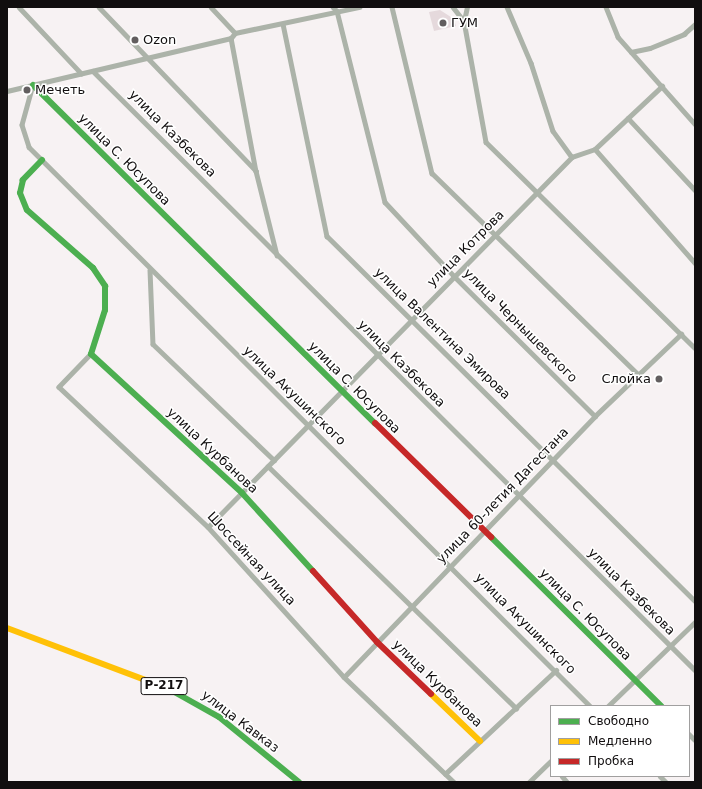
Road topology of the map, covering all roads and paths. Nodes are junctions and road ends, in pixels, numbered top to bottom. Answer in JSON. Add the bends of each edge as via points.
{"nodes":[{"id":1,"x":19,"y":7,"type":"edge"},
{"id":2,"x":99,"y":7,"type":"edge"},
{"id":3,"x":211,"y":7,"type":"edge"},
{"id":4,"x":333,"y":7,"type":"edge"},
{"id":5,"x":359,"y":7,"type":"edge"},
{"id":6,"x":392,"y":7,"type":"edge"},
{"id":7,"x":453,"y":7,"type":"edge"},
{"id":8,"x":467,"y":7,"type":"edge"},
{"id":9,"x":507,"y":7,"type":"edge"},
{"id":10,"x":606,"y":7,"type":"edge"},
{"id":11,"x":337,"y":11,"type":"junction"},
{"id":12,"x":464,"y":22,"type":"junction"},
{"id":13,"x":283,"y":24,"type":"junction"},
{"id":14,"x":695,"y":24,"type":"edge"},
{"id":15,"x":235,"y":34,"type":"junction"},
{"id":16,"x":231,"y":38,"type":"junction"},
{"id":17,"x":631,"y":52,"type":"junction"},
{"id":18,"x":146,"y":58,"type":"junction"},
{"id":19,"x":93,"y":70,"type":"junction"},
{"id":20,"x":81,"y":73,"type":"junction"},
{"id":21,"x":33,"y":84,"type":"junction"},
{"id":22,"x":662,"y":86,"type":"junction"},
{"id":23,"x":7,"y":90,"type":"edge"},
{"id":24,"x":628,"y":118,"type":"junction"},
{"id":25,"x":695,"y":124,"type":"edge"},
{"id":26,"x":595,"y":149,"type":"junction"},
{"id":27,"x":572,"y":157,"type":"junction"},
{"id":28,"x":42,"y":160,"type":"junction"},
{"id":29,"x":256,"y":171,"type":"junction"},
{"id":30,"x":695,"y":190,"type":"edge"},
{"id":31,"x":537,"y":192,"type":"junction"},
{"id":32,"x":495,"y":235,"type":"junction"},
{"id":33,"x":277,"y":256,"type":"junction"},
{"id":34,"x":695,"y":263,"type":"edge"},
{"id":35,"x":150,"y":270,"type":"junction"},
{"id":36,"x":454,"y":276,"type":"junction"},
{"id":37,"x":412,"y":320,"type":"junction"},
{"id":38,"x":681,"y":334,"type":"junction"},
{"id":39,"x":695,"y":348,"type":"edge"},
{"id":40,"x":91,"y":354,"type":"junction"},
{"id":41,"x":377,"y":355,"type":"junction"},
{"id":42,"x":638,"y":374,"type":"junction"},
{"id":43,"x":342,"y":391,"type":"junction"},
{"id":44,"x":595,"y":416,"type":"junction"},
{"id":45,"x":308,"y":425,"type":"junction"},
{"id":46,"x":554,"y":459,"type":"junction"},
{"id":47,"x":274,"y":460,"type":"junction"},
{"id":48,"x":268,"y":466,"type":"junction"},
{"id":49,"x":242,"y":493,"type":"junction"},
{"id":50,"x":518,"y":496,"type":"junction"},
{"id":51,"x":208,"y":527,"type":"junction"},
{"id":52,"x":484,"y":532,"type":"junction"},
{"id":53,"x":451,"y":566,"type":"junction"},
{"id":54,"x":695,"y":601,"type":"edge"},
{"id":55,"x":412,"y":606,"type":"junction"},
{"id":56,"x":695,"y":622,"type":"edge"},
{"id":57,"x":7,"y":628,"type":"edge"},
{"id":58,"x":378,"y":642,"type":"junction"},
{"id":59,"x":670,"y":646,"type":"junction"},
{"id":60,"x":556,"y":670,"type":"junction"},
{"id":61,"x":695,"y":670,"type":"edge"},
{"id":62,"x":344,"y":676,"type":"junction"},
{"id":63,"x":635,"y":680,"type":"junction"},
{"id":64,"x":589,"y":705,"type":"edge"},
{"id":65,"x":609,"y":705,"type":"edge"},
{"id":66,"x":660,"y":705,"type":"edge"},
{"id":67,"x":516,"y":708,"type":"junction"},
{"id":68,"x":480,"y":741,"type":"junction"},
{"id":69,"x":550,"y":762,"type":"edge"},
{"id":70,"x":445,"y":774,"type":"junction"},
{"id":71,"x":299,"y":782,"type":"edge"},
{"id":72,"x":454,"y":782,"type":"edge"},
{"id":73,"x":529,"y":782,"type":"edge"}],
"edges":[{"from":1,"to":20,"type":"street"},
{"from":2,"to":18,"type":"street"},
{"from":3,"to":15,"type":"street"},
{"from":4,"to":11,"type":"street"},
{"from":5,"to":11,"type":"street"},
{"from":6,"to":32,"type":"street","via":[[432,173]]},
{"from":7,"to":12,"type":"street"},
{"from":8,"to":12,"type":"street"},
{"from":9,"to":27,"type":"street","via":[[531,64],[553,131]]},
{"from":10,"to":17,"type":"street","via":[[618,37]]},
{"from":11,"to":13,"type":"street"},
{"from":11,"to":36,"type":"street","name":"улица Чернышевского","via":[[385,202]]},
{"from":12,"to":31,"type":"street","via":[[486,142]]},
{"from":13,"to":15,"type":"street"},
{"from":13,"to":37,"type":"street","name":"улица Валентина Эмирова","via":[[327,236]]},
{"from":14,"to":17,"type":"street","via":[[684,34],[650,48]]},
{"from":15,"to":16,"type":"street"},
{"from":16,"to":18,"type":"street"},
{"from":16,"to":29,"type":"street"},
{"from":17,"to":22,"type":"street"},
{"from":18,"to":19,"type":"street"},
{"from":18,"to":29,"type":"street"},
{"from":19,"to":20,"type":"street"},
{"from":19,"to":33,"type":"street","name":"улица Казбекова"},
{"from":20,"to":21,"type":"street"},
{"from":21,"to":23,"type":"street"},
{"from":21,"to":28,"type":"street","name":"улица Акушинского","via":[[22,126],[29,148]]},
{"from":21,"to":43,"type":"main road","name":"улица С. Юсупова"},
{"from":22,"to":24,"type":"street","name":"улица Котрова"},
{"from":22,"to":25,"type":"street"},
{"from":24,"to":26,"type":"street","name":"улица Котрова"},
{"from":24,"to":30,"type":"street"},
{"from":26,"to":27,"type":"street","name":"улица Котрова"},
{"from":26,"to":34,"type":"street"},
{"from":27,"to":31,"type":"street","name":"улица Котрова"},
{"from":28,"to":35,"type":"street","name":"улица Акушинского"},
{"from":28,"to":40,"type":"main road","via":[[22,180],[20,193],[27,210],[94,268],[105,286],[106,310]]},
{"from":29,"to":33,"type":"street"},
{"from":31,"to":32,"type":"street","name":"улица Котрова"},
{"from":31,"to":38,"type":"street"},
{"from":32,"to":36,"type":"street","name":"улица Котрова"},
{"from":32,"to":42,"type":"street"},
{"from":33,"to":41,"type":"street","name":"улица Казбекова"},
{"from":35,"to":45,"type":"street","name":"улица Акушинского"},
{"from":35,"to":47,"type":"street","via":[[153,344]]},
{"from":36,"to":37,"type":"street","name":"улица Котрова"},
{"from":36,"to":44,"type":"street","name":"улица Чернышевского"},
{"from":37,"to":41,"type":"street","name":"улица Котрова"},
{"from":37,"to":46,"type":"street","name":"улица Валентина Эмирова"},
{"from":38,"to":39,"type":"street"},
{"from":38,"to":42,"type":"street","name":"улица 60-летия Дагестана"},
{"from":40,"to":49,"type":"main road","name":"улица Курбанова"},
{"from":40,"to":51,"type":"street","name":"Шоссейная улица","via":[[59,387]]},
{"from":41,"to":43,"type":"street","name":"улица Котрова"},
{"from":41,"to":50,"type":"street","name":"улица Казбекова"},
{"from":42,"to":44,"type":"street","name":"улица 60-летия Дагестана"},
{"from":43,"to":45,"type":"street","name":"улица Котрова"},
{"from":43,"to":52,"type":"main road","name":"улица С. Юсупова"},
{"from":44,"to":46,"type":"street","name":"улица 60-летия Дагестана"},
{"from":45,"to":47,"type":"street","name":"улица Котрова"},
{"from":45,"to":53,"type":"street","name":"улица Акушинского"},
{"from":46,"to":50,"type":"street","name":"улица 60-летия Дагестана"},
{"from":46,"to":54,"type":"street","name":"улица Валентина Эмирова"},
{"from":47,"to":48,"type":"street","name":"улица Котрова"},
{"from":48,"to":49,"type":"street","name":"улица Котрова"},
{"from":48,"to":55,"type":"street"},
{"from":49,"to":51,"type":"street","name":"улица Котрова"},
{"from":49,"to":58,"type":"main road","name":"улица Курбанова"},
{"from":50,"to":52,"type":"street","name":"улица 60-летия Дагестана"},
{"from":50,"to":59,"type":"street","name":"улица Казбекова"},
{"from":51,"to":62,"type":"street","name":"Шоссейная улица"},
{"from":52,"to":53,"type":"street","name":"улица 60-летия Дагестана"},
{"from":52,"to":63,"type":"main road","name":"улица С. Юсупова"},
{"from":53,"to":55,"type":"street","name":"улица 60-летия Дагестана"},
{"from":53,"to":60,"type":"street","name":"улица Акушинского"},
{"from":55,"to":58,"type":"street","name":"улица 60-летия Дагестана"},
{"from":55,"to":67,"type":"street"},
{"from":56,"to":59,"type":"street"},
{"from":57,"to":71,"type":"main road","name":"улица Кавказ","number":"Р-217","via":[[183,694],[219,717]]},
{"from":58,"to":62,"type":"street","name":"улица 60-летия Дагестана"},
{"from":58,"to":68,"type":"main road","name":"улица Курбанова"},
{"from":59,"to":61,"type":"street","name":"улица Казбекова"},
{"from":59,"to":63,"type":"street"},
{"from":60,"to":64,"type":"street","name":"улица Акушинского"},
{"from":60,"to":67,"type":"street"},
{"from":62,"to":70,"type":"street","name":"Шоссейная улица"},
{"from":63,"to":65,"type":"street"},
{"from":63,"to":66,"type":"main road","name":"улица С. Юсупова"},
{"from":67,"to":68,"type":"street"},
{"from":68,"to":70,"type":"street"},
{"from":69,"to":73,"type":"street"},
{"from":70,"to":72,"type":"street","name":"Шоссейная улица"}]}
